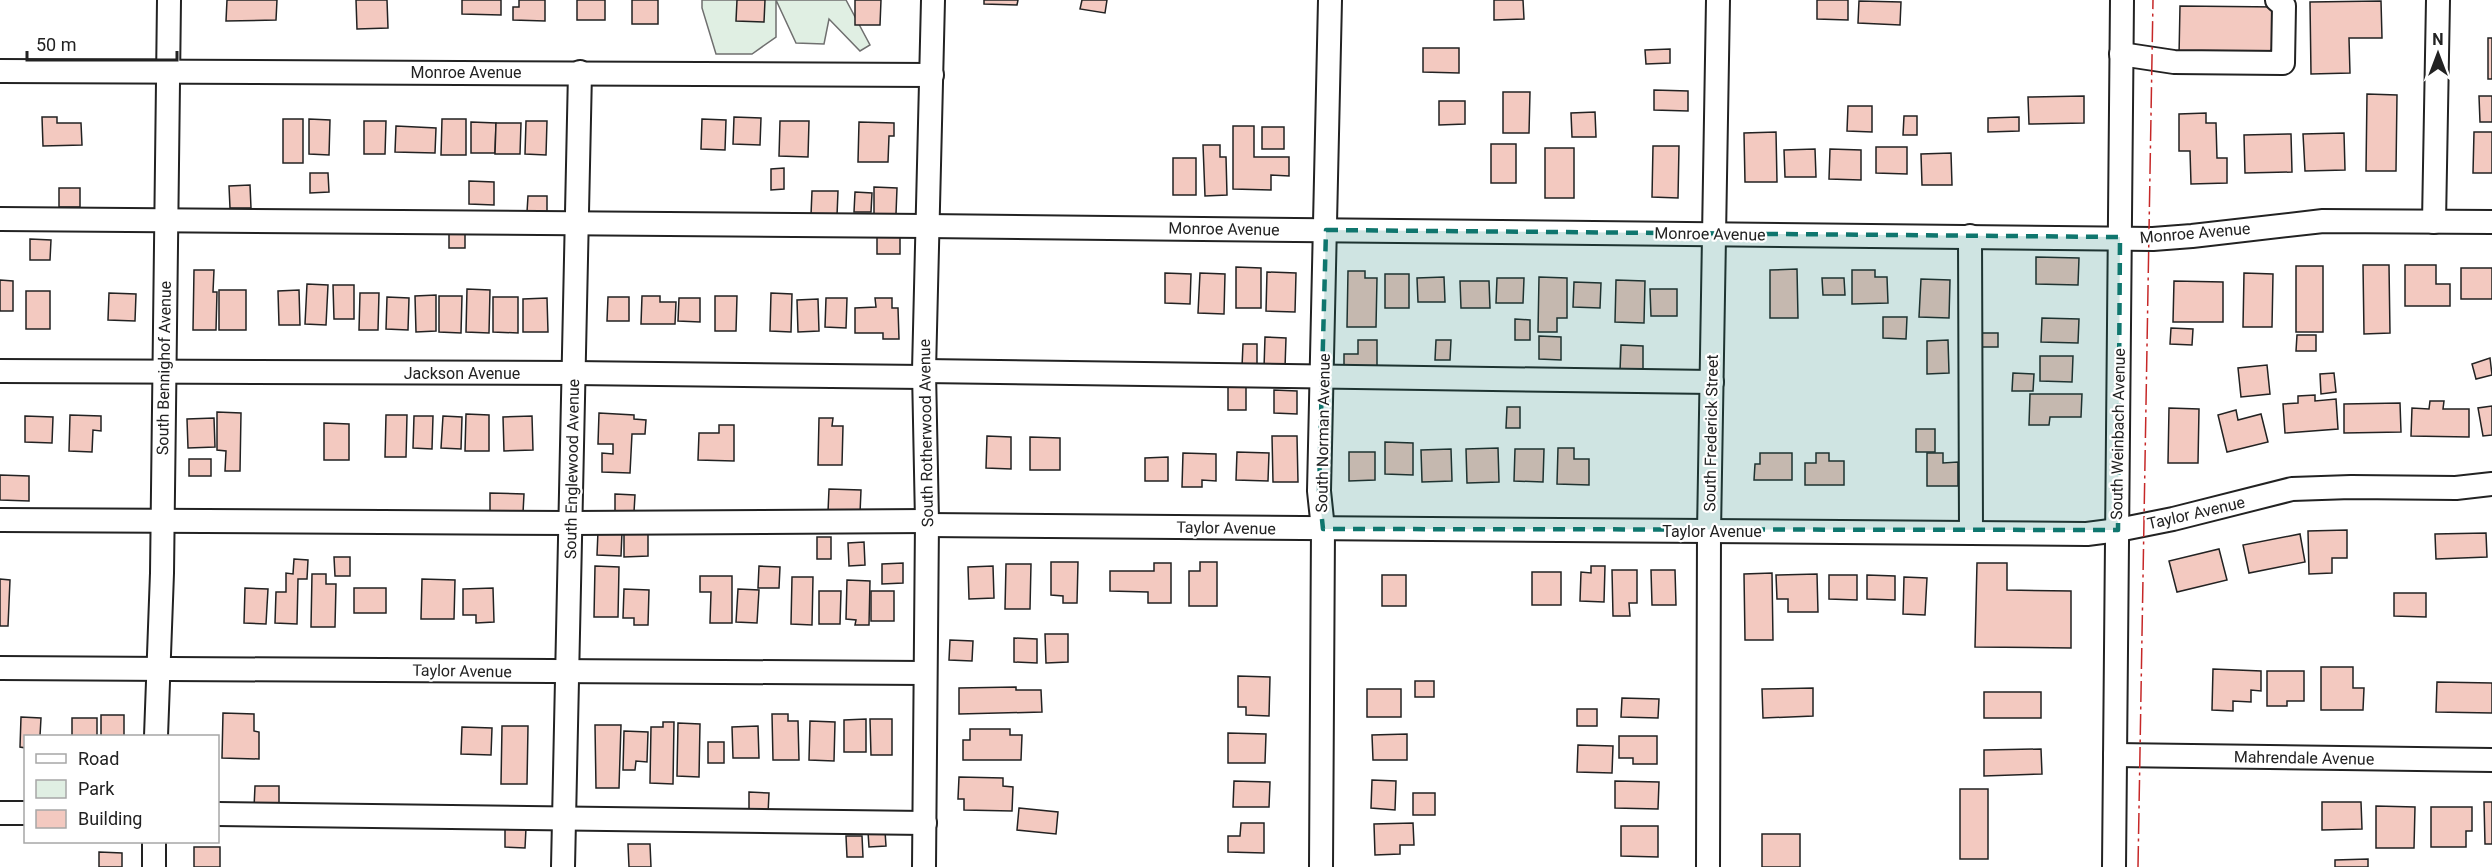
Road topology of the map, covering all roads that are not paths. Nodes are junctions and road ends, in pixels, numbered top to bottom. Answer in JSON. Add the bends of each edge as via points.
{"nodes":[{"id":1,"x":169,"y":0,"type":"edge"},
{"id":2,"x":933,"y":0,"type":"edge"},
{"id":3,"x":1330,"y":0,"type":"edge"},
{"id":4,"x":1718,"y":0,"type":"edge"},
{"id":5,"x":2122,"y":0,"type":"edge"},
{"id":6,"x":2277,"y":0,"type":"edge"},
{"id":7,"x":2438,"y":0,"type":"edge"},
{"id":8,"x":2121,"y":54,"type":"junction"},
{"id":9,"x":0,"y":71,"type":"edge"},
{"id":10,"x":169,"y":72,"type":"junction"},
{"id":11,"x":580,"y":72,"type":"junction"},
{"id":12,"x":932,"y":75,"type":"junction"},
{"id":13,"x":0,"y":219,"type":"edge"},
{"id":14,"x":167,"y":220,"type":"junction"},
{"id":15,"x":2434,"y":222,"type":"junction"},
{"id":16,"x":2492,"y":222,"type":"edge"},
{"id":17,"x":577,"y":223,"type":"junction"},
{"id":18,"x":926,"y":225,"type":"junction"},
{"id":19,"x":1326,"y":230,"type":"junction"},
{"id":20,"x":1713,"y":234,"type":"junction"},
{"id":21,"x":1970,"y":237,"type":"junction"},
{"id":22,"x":2120,"y":237,"type":"junction"},
{"id":23,"x":0,"y":371,"type":"edge"},
{"id":24,"x":164,"y":371,"type":"junction"},
{"id":25,"x":574,"y":373,"type":"junction"},
{"id":26,"x":924,"y":374,"type":"junction"},
{"id":27,"x":1323,"y":378,"type":"junction"},
{"id":28,"x":1712,"y":382,"type":"junction"},
{"id":29,"x":2492,"y":484,"type":"edge"},
{"id":30,"x":0,"y":520,"type":"edge"},
{"id":31,"x":162,"y":520,"type":"junction"},
{"id":32,"x":571,"y":523,"type":"junction"},
{"id":33,"x":927,"y":523,"type":"junction"},
{"id":34,"x":1323,"y":529,"type":"junction"},
{"id":35,"x":2118,"y":530,"type":"junction"},
{"id":36,"x":1709,"y":532,"type":"junction"},
{"id":37,"x":1971,"y":533,"type":"junction"},
{"id":38,"x":157,"y":667,"type":"junction"},
{"id":39,"x":0,"y":668,"type":"edge"},
{"id":40,"x":567,"y":672,"type":"junction"},
{"id":41,"x":925,"y":673,"type":"junction"},
{"id":42,"x":156,"y":735,"type":"edge"},
{"id":43,"x":2115,"y":755,"type":"junction"},
{"id":44,"x":2492,"y":760,"type":"edge"},
{"id":45,"x":0,"y":813,"type":"edge"},
{"id":46,"x":24,"y":813,"type":"edge"},
{"id":47,"x":219,"y":814,"type":"edge"},
{"id":48,"x":564,"y":818,"type":"junction"},
{"id":49,"x":925,"y":823,"type":"junction"},
{"id":50,"x":154,"y":843,"type":"edge"},
{"id":51,"x":154,"y":867,"type":"edge"},
{"id":52,"x":563,"y":867,"type":"edge"},
{"id":53,"x":924,"y":867,"type":"edge"},
{"id":54,"x":1321,"y":867,"type":"edge"},
{"id":55,"x":1708,"y":867,"type":"edge"},
{"id":56,"x":2114,"y":867,"type":"edge"}],
"edges":[{"from":1,"to":10,"type":"street","name":"South Bennighof Avenue"},
{"from":2,"to":12,"type":"street","name":"South Rotherwood Avenue"},
{"from":3,"to":19,"type":"street","name":"South Norman Avenue"},
{"from":4,"to":20,"type":"street","name":"South Frederick Street"},
{"from":5,"to":8,"type":"street","name":"South Weinbach Avenue"},
{"from":6,"to":8,"type":"street","via":[[2284,6],[2283,63],[2174,62]]},
{"from":7,"to":15,"type":"street"},
{"from":8,"to":22,"type":"street","name":"South Weinbach Avenue"},
{"from":9,"to":10,"type":"street","name":"Monroe Avenue"},
{"from":10,"to":11,"type":"street","name":"Monroe Avenue"},
{"from":10,"to":14,"type":"street","name":"South Bennighof Avenue"},
{"from":11,"to":12,"type":"street","name":"Monroe Avenue"},
{"from":11,"to":17,"type":"street","name":"South Englewood Avenue"},
{"from":12,"to":18,"type":"street","name":"South Rotherwood Avenue"},
{"from":13,"to":14,"type":"street","name":"Monroe Avenue"},
{"from":14,"to":17,"type":"street","name":"Monroe Avenue"},
{"from":14,"to":24,"type":"street","name":"South Bennighof Avenue"},
{"from":15,"to":16,"type":"street","name":"Monroe Avenue"},
{"from":15,"to":22,"type":"street","name":"Monroe Avenue","via":[[2323,221],[2192,237]]},
{"from":17,"to":18,"type":"street","name":"Monroe Avenue"},
{"from":17,"to":25,"type":"street","name":"South Englewood Avenue"},
{"from":18,"to":19,"type":"street","name":"Monroe Avenue"},
{"from":18,"to":26,"type":"street","name":"South Rotherwood Avenue"},
{"from":19,"to":20,"type":"street","name":"Monroe Avenue"},
{"from":19,"to":27,"type":"street","name":"South Norman Avenue"},
{"from":20,"to":21,"type":"street","name":"Monroe Avenue"},
{"from":20,"to":28,"type":"street","name":"South Frederick Street"},
{"from":21,"to":22,"type":"street","name":"Monroe Avenue"},
{"from":21,"to":37,"type":"street"},
{"from":22,"to":35,"type":"street","name":"South Weinbach Avenue"},
{"from":23,"to":24,"type":"street","name":"Jackson Avenue"},
{"from":24,"to":25,"type":"street","name":"Jackson Avenue"},
{"from":24,"to":31,"type":"street","name":"South Bennighof Avenue"},
{"from":25,"to":26,"type":"street","name":"Jackson Avenue"},
{"from":25,"to":32,"type":"street","name":"South Englewood Avenue"},
{"from":26,"to":27,"type":"street","name":"Jackson Avenue"},
{"from":26,"to":33,"type":"street","name":"South Rotherwood Avenue"},
{"from":27,"to":28,"type":"street","name":"Jackson Avenue"},
{"from":27,"to":34,"type":"street","name":"South Norman Avenue","via":[[1319,491]]},
{"from":28,"to":36,"type":"street","name":"South Frederick Street"},
{"from":29,"to":35,"type":"street","name":"Taylor Avenue","via":[[2456,488],[2292,489]]},
{"from":30,"to":31,"type":"street","name":"Taylor Avenue"},
{"from":31,"to":32,"type":"street","name":"Taylor Avenue"},
{"from":31,"to":38,"type":"street","name":"South Bennighof Avenue"},
{"from":32,"to":33,"type":"street","name":"Taylor Avenue"},
{"from":32,"to":40,"type":"street","name":"South Englewood Avenue"},
{"from":33,"to":34,"type":"street","name":"Taylor Avenue"},
{"from":33,"to":41,"type":"street","name":"South Rotherwood Avenue"},
{"from":34,"to":36,"type":"street","name":"Taylor Avenue"},
{"from":34,"to":54,"type":"street","name":"South Norman Avenue"},
{"from":35,"to":37,"type":"street","name":"Taylor Avenue","via":[[2086,534]]},
{"from":35,"to":43,"type":"street","name":"South Weinbach Avenue"},
{"from":36,"to":37,"type":"street","name":"Taylor Avenue"},
{"from":36,"to":55,"type":"street","name":"South Frederick Street"},
{"from":38,"to":39,"type":"street","name":"Taylor Avenue"},
{"from":38,"to":40,"type":"street","name":"Taylor Avenue"},
{"from":38,"to":42,"type":"street","name":"South Bennighof Avenue"},
{"from":40,"to":41,"type":"street","name":"Taylor Avenue"},
{"from":40,"to":48,"type":"street","name":"South Englewood Avenue"},
{"from":41,"to":49,"type":"street","name":"South Rotherwood Avenue"},
{"from":43,"to":44,"type":"street","name":"Mahrendale Avenue"},
{"from":43,"to":56,"type":"street","name":"South Weinbach Avenue"},
{"from":45,"to":46,"type":"street"},
{"from":47,"to":48,"type":"street"},
{"from":48,"to":49,"type":"street"},
{"from":48,"to":52,"type":"street","name":"South Englewood Avenue"},
{"from":49,"to":53,"type":"street","name":"South Rotherwood Avenue"},
{"from":50,"to":51,"type":"street"}]}
